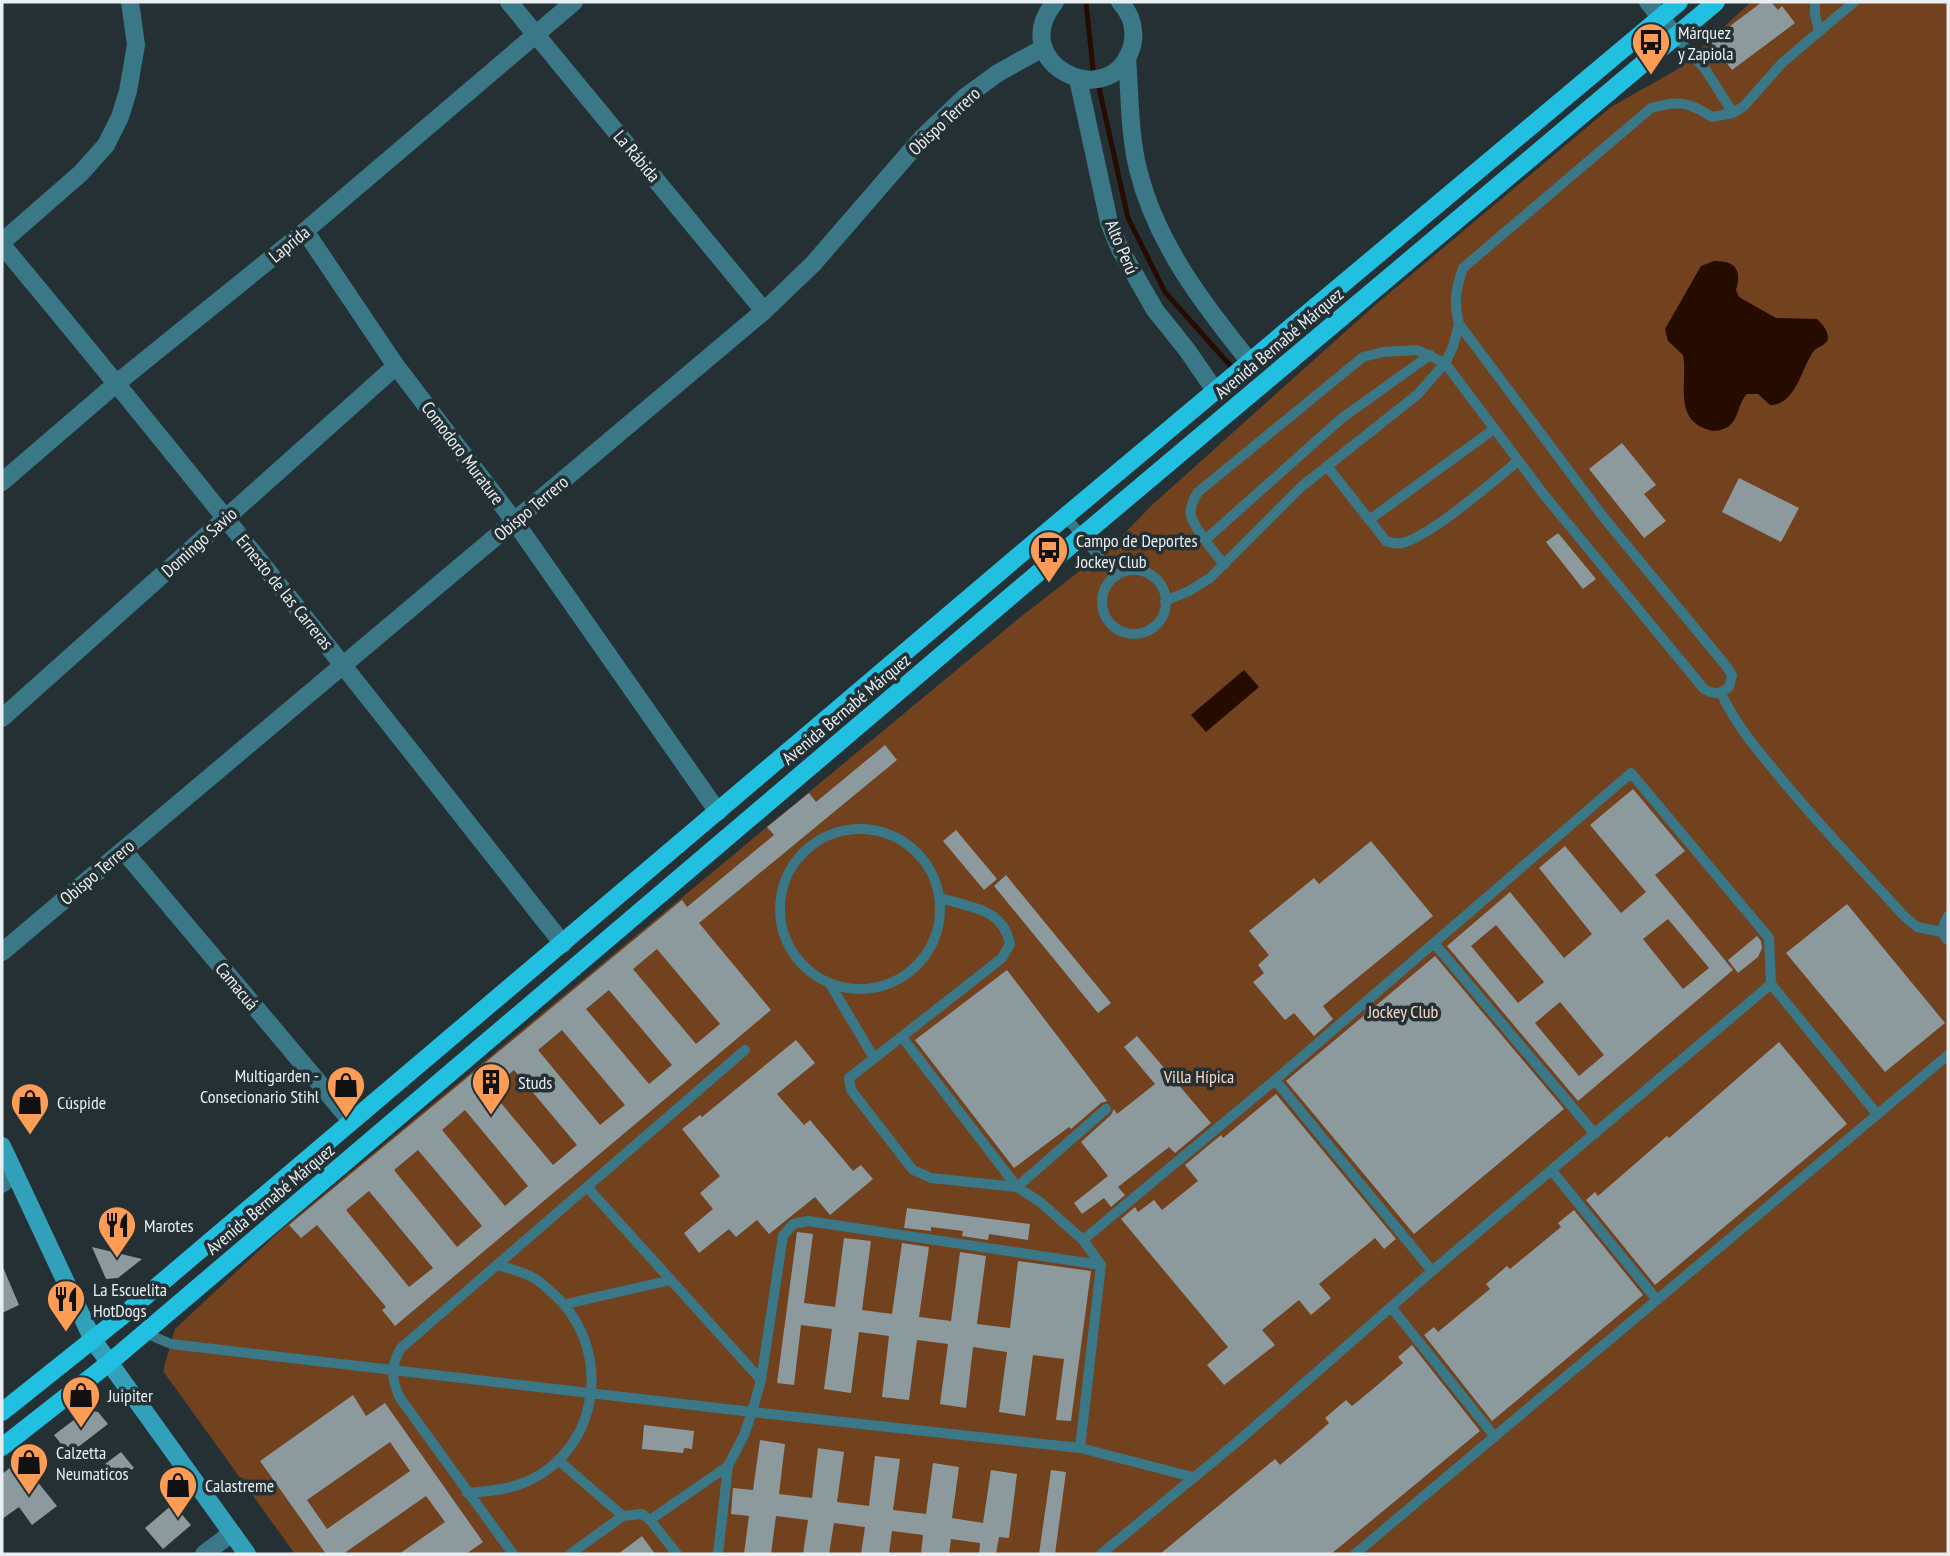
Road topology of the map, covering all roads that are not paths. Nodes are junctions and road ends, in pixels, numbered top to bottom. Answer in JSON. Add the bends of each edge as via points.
{"nodes":[{"id":1,"x":130,"y":2,"type":"edge"},
{"id":2,"x":509,"y":2,"type":"edge"},
{"id":3,"x":574,"y":2,"type":"edge"},
{"id":4,"x":1055,"y":2,"type":"edge"},
{"id":5,"x":1648,"y":2,"type":"edge"},
{"id":6,"x":1679,"y":2,"type":"edge"},
{"id":7,"x":1716,"y":2,"type":"edge"},
{"id":8,"x":1815,"y":2,"type":"edge"},
{"id":9,"x":1854,"y":2,"type":"edge"},
{"id":10,"x":1126,"y":4,"type":"edge"},
{"id":11,"x":1661,"y":17,"type":"junction"},
{"id":12,"x":1819,"y":30,"type":"junction"},
{"id":13,"x":536,"y":34,"type":"junction"},
{"id":14,"x":1675,"y":36,"type":"junction"},
{"id":15,"x":1044,"y":48,"type":"junction"},
{"id":16,"x":1128,"y":57,"type":"junction"},
{"id":17,"x":1078,"y":79,"type":"junction"},
{"id":18,"x":1733,"y":113,"type":"junction"},
{"id":19,"x":305,"y":231,"type":"junction"},
{"id":20,"x":2,"y":243,"type":"edge"},
{"id":21,"x":764,"y":310,"type":"junction"},
{"id":22,"x":1459,"y":324,"type":"junction"},
{"id":23,"x":1430,"y":355,"type":"junction"},
{"id":24,"x":1250,"y":362,"type":"junction"},
{"id":25,"x":1445,"y":363,"type":"junction"},
{"id":26,"x":396,"y":366,"type":"junction"},
{"id":27,"x":117,"y":383,"type":"junction"},
{"id":28,"x":1216,"y":392,"type":"junction"},
{"id":29,"x":1494,"y":429,"type":"junction"},
{"id":30,"x":1518,"y":461,"type":"junction"},
{"id":31,"x":1327,"y":466,"type":"junction"},
{"id":32,"x":2,"y":482,"type":"edge"},
{"id":33,"x":1066,"y":517,"type":"junction"},
{"id":34,"x":225,"y":519,"type":"junction"},
{"id":35,"x":1369,"y":520,"type":"junction"},
{"id":36,"x":515,"y":522,"type":"junction"},
{"id":37,"x":1082,"y":538,"type":"junction"},
{"id":38,"x":1205,"y":540,"type":"junction"},
{"id":39,"x":1224,"y":565,"type":"junction"},
{"id":40,"x":1115,"y":576,"type":"junction"},
{"id":41,"x":1166,"y":601,"type":"junction"},
{"id":42,"x":342,"y":663,"type":"junction"},
{"id":43,"x":1721,"y":693,"type":"junction"},
{"id":44,"x":2,"y":718,"type":"edge"},
{"id":45,"x":718,"y":812,"type":"junction"},
{"id":46,"x":123,"y":850,"type":"junction"},
{"id":47,"x":940,"y":898,"type":"junction"},
{"id":48,"x":1948,"y":916,"type":"edge"},
{"id":49,"x":1945,"y":936,"type":"edge"},
{"id":50,"x":1434,"y":943,"type":"junction"},
{"id":51,"x":563,"y":944,"type":"junction"},
{"id":52,"x":2,"y":952,"type":"edge"},
{"id":53,"x":830,"y":984,"type":"junction"},
{"id":54,"x":1771,"y":984,"type":"junction"},
{"id":55,"x":902,"y":1037,"type":"junction"},
{"id":56,"x":745,"y":1050,"type":"dead end"},
{"id":57,"x":1948,"y":1055,"type":"edge"},
{"id":58,"x":874,"y":1058,"type":"junction"},
{"id":59,"x":1275,"y":1080,"type":"junction"},
{"id":60,"x":1106,"y":1109,"type":"dead end"},
{"id":61,"x":1877,"y":1114,"type":"junction"},
{"id":62,"x":351,"y":1121,"type":"junction"},
{"id":63,"x":1595,"y":1134,"type":"junction"},
{"id":64,"x":2,"y":1146,"type":"edge"},
{"id":65,"x":1552,"y":1171,"type":"junction"},
{"id":66,"x":8,"y":1178,"type":"edge"},
{"id":67,"x":587,"y":1187,"type":"junction"},
{"id":68,"x":1017,"y":1187,"type":"junction"},
{"id":69,"x":1083,"y":1240,"type":"junction"},
{"id":70,"x":498,"y":1265,"type":"junction"},
{"id":71,"x":1101,"y":1265,"type":"junction"},
{"id":72,"x":1432,"y":1272,"type":"junction"},
{"id":73,"x":671,"y":1280,"type":"junction"},
{"id":74,"x":1657,"y":1300,"type":"junction"},
{"id":75,"x":566,"y":1304,"type":"junction"},
{"id":76,"x":1391,"y":1307,"type":"junction"},
{"id":77,"x":145,"y":1333,"type":"junction"},
{"id":78,"x":93,"y":1340,"type":"junction"},
{"id":79,"x":109,"y":1363,"type":"junction"},
{"id":80,"x":392,"y":1371,"type":"junction"},
{"id":81,"x":761,"y":1380,"type":"junction"},
{"id":82,"x":592,"y":1393,"type":"junction"},
{"id":83,"x":2,"y":1412,"type":"edge"},
{"id":84,"x":752,"y":1412,"type":"junction"},
{"id":85,"x":1495,"y":1437,"type":"junction"},
{"id":86,"x":2,"y":1447,"type":"edge"},
{"id":87,"x":1080,"y":1448,"type":"junction"},
{"id":88,"x":558,"y":1460,"type":"junction"},
{"id":89,"x":728,"y":1466,"type":"junction"},
{"id":90,"x":1193,"y":1477,"type":"junction"},
{"id":91,"x":467,"y":1493,"type":"junction"},
{"id":92,"x":623,"y":1516,"type":"junction"},
{"id":93,"x":650,"y":1520,"type":"junction"},
{"id":94,"x":232,"y":1533,"type":"junction"},
{"id":95,"x":204,"y":1554,"type":"edge"},
{"id":96,"x":247,"y":1554,"type":"edge"},
{"id":97,"x":513,"y":1554,"type":"edge"},
{"id":98,"x":570,"y":1554,"type":"edge"},
{"id":99,"x":677,"y":1554,"type":"edge"},
{"id":100,"x":718,"y":1554,"type":"edge"},
{"id":101,"x":1101,"y":1554,"type":"edge"},
{"id":102,"x":1355,"y":1554,"type":"edge"}],
"edges":[{"from":1,"to":20,"type":"street","name":"Ernesto de las Carreras","via":[[136,45],[120,117],[106,145]]},
{"from":2,"to":13,"type":"street","name":"La Rábida"},
{"from":3,"to":13,"type":"street","name":"Laprida"},
{"from":4,"to":15,"type":"street","via":[[1043,22]]},
{"from":5,"to":11,"type":"street"},
{"from":6,"to":11,"type":"main road","name":"Avenida Bernabé Márquez"},
{"from":7,"to":14,"type":"main road","name":"Avenida Bernabé Márquez"},
{"from":8,"to":12,"type":"lane"},
{"from":9,"to":12,"type":"lane"},
{"from":10,"to":16,"type":"street","via":[[1133,32]]},
{"from":11,"to":14,"type":"street"},
{"from":11,"to":24,"type":"main road","name":"Avenida Bernabé Márquez"},
{"from":12,"to":18,"type":"lane"},
{"from":13,"to":19,"type":"street","name":"Laprida"},
{"from":13,"to":21,"type":"street","name":"La Rábida"},
{"from":14,"to":18,"type":"lane","via":[[1705,69]]},
{"from":14,"to":37,"type":"main road","name":"Avenida Bernabé Márquez"},
{"from":15,"to":17,"type":"street","via":[[1056,68]]},
{"from":15,"to":21,"type":"street","name":"Obispo Terrero","via":[[965,97],[923,136],[813,264]]},
{"from":16,"to":17,"type":"street","via":[[1107,76]]},
{"from":16,"to":24,"type":"street","via":[[1138,168],[1155,222],[1187,278]]},
{"from":17,"to":28,"type":"street","name":"Alto Perú","via":[[1109,222],[1120,249],[1155,310]]},
{"from":18,"to":22,"type":"lane","via":[[1712,117],[1693,105],[1672,102],[1651,108],[1463,268],[1455,290]]},
{"from":19,"to":26,"type":"street","name":"Comodoro Murature"},
{"from":19,"to":27,"type":"street","name":"Laprida"},
{"from":20,"to":27,"type":"street","name":"Ernesto de las Carreras"},
{"from":21,"to":36,"type":"street","name":"Obispo Terrero"},
{"from":22,"to":25,"type":"lane"},
{"from":22,"to":43,"type":"lane","via":[[1589,499],[1727,667],[1732,675],[1729,687]]},
{"from":23,"to":25,"type":"lane"},
{"from":23,"to":38,"type":"lane","via":[[1342,418]]},
{"from":23,"to":38,"type":"lane","via":[[1417,350],[1382,352],[1363,357],[1338,375],[1198,492],[1189,509]]},
{"from":24,"to":28,"type":"main road","name":"Avenida Bernabé Márquez"},
{"from":25,"to":29,"type":"lane"},
{"from":25,"to":31,"type":"lane","via":[[1418,394]]},
{"from":26,"to":34,"type":"street","name":"Domingo Savio"},
{"from":26,"to":36,"type":"street","name":"Comodoro Murature"},
{"from":27,"to":32,"type":"street","name":"Laprida"},
{"from":27,"to":34,"type":"street","name":"Ernesto de las Carreras"},
{"from":28,"to":33,"type":"main road","name":"Avenida Bernabé Márquez"},
{"from":29,"to":30,"type":"lane"},
{"from":29,"to":35,"type":"lane"},
{"from":30,"to":35,"type":"lane","via":[[1428,531],[1402,543],[1386,541]]},
{"from":30,"to":43,"type":"lane","via":[[1704,689]]},
{"from":31,"to":35,"type":"lane"},
{"from":31,"to":39,"type":"lane"},
{"from":33,"to":37,"type":"lane"},
{"from":33,"to":45,"type":"main road","name":"Avenida Bernabé Márquez"},
{"from":34,"to":42,"type":"street","name":"Ernesto de las Carreras"},
{"from":34,"to":44,"type":"street","name":"Domingo Savio"},
{"from":36,"to":42,"type":"street","name":"Obispo Terrero"},
{"from":36,"to":45,"type":"street","name":"Comodoro Murature"},
{"from":37,"to":40,"type":"lane"},
{"from":37,"to":77,"type":"main road","name":"Avenida Bernabé Márquez"},
{"from":38,"to":39,"type":"lane"},
{"from":39,"to":41,"type":"lane","via":[[1210,578]]},
{"from":40,"to":41,"type":"lane","via":[[1133,570],[1151,575]]},
{"from":40,"to":41,"type":"lane","via":[[1103,592],[1103,610],[1123,632],[1153,628]]},
{"from":42,"to":46,"type":"street","name":"Obispo Terrero"},
{"from":42,"to":51,"type":"street","name":"Ernesto de las Carreras"},
{"from":43,"to":49,"type":"lane","via":[[1733,718],[1772,767],[1905,918]]},
{"from":45,"to":51,"type":"main road","name":"Avenida Bernabé Márquez"},
{"from":46,"to":52,"type":"street","name":"Obispo Terrero"},
{"from":46,"to":62,"type":"street","name":"Camacuá"},
{"from":47,"to":53,"type":"lane","via":[[940,926],[929,951],[910,972],[876,987]]},
{"from":47,"to":53,"type":"lane","via":[[932,871],[915,849],[891,834],[863,828],[835,832],[811,845],[792,866],[781,892],[780,920],[789,946],[806,968]]},
{"from":47,"to":55,"type":"lane","via":[[1001,920],[1010,944],[1002,958]]},
{"from":48,"to":49,"type":"lane","via":[[1943,924]]},
{"from":50,"to":54,"type":"lane","via":[[1631,773],[1769,938]]},
{"from":50,"to":59,"type":"lane"},
{"from":50,"to":63,"type":"lane"},
{"from":51,"to":62,"type":"main road","name":"Avenida Bernabé Márquez"},
{"from":53,"to":58,"type":"lane"},
{"from":54,"to":61,"type":"lane"},
{"from":54,"to":63,"type":"lane"},
{"from":55,"to":58,"type":"lane"},
{"from":55,"to":68,"type":"lane"},
{"from":56,"to":67,"type":"lane"},
{"from":57,"to":61,"type":"lane"},
{"from":58,"to":68,"type":"lane","via":[[849,1078],[849,1086],[913,1170],[931,1178]]},
{"from":59,"to":69,"type":"lane"},
{"from":59,"to":72,"type":"lane"},
{"from":60,"to":68,"type":"lane"},
{"from":61,"to":74,"type":"lane"},
{"from":62,"to":78,"type":"main road","name":"Avenida Bernabé Márquez"},
{"from":63,"to":65,"type":"lane"},
{"from":64,"to":66,"type":"main road"},
{"from":65,"to":72,"type":"lane"},
{"from":65,"to":74,"type":"lane"},
{"from":66,"to":78,"type":"main road"},
{"from":67,"to":70,"type":"lane"},
{"from":67,"to":73,"type":"lane"},
{"from":68,"to":69,"type":"lane"},
{"from":69,"to":71,"type":"lane"},
{"from":70,"to":75,"type":"lane","via":[[535,1278]]},
{"from":70,"to":80,"type":"lane","via":[[401,1348]]},
{"from":71,"to":81,"type":"lane","via":[[799,1222],[783,1236]]},
{"from":71,"to":87,"type":"lane"},
{"from":72,"to":76,"type":"lane"},
{"from":73,"to":75,"type":"lane"},
{"from":73,"to":81,"type":"lane"},
{"from":74,"to":85,"type":"lane"},
{"from":75,"to":82,"type":"lane","via":[[583,1331],[592,1361]]},
{"from":76,"to":85,"type":"lane"},
{"from":76,"to":90,"type":"lane"},
{"from":77,"to":79,"type":"main road","name":"Avenida Bernabé Márquez"},
{"from":77,"to":80,"type":"lane","via":[[171,1344]]},
{"from":78,"to":79,"type":"main road"},
{"from":78,"to":83,"type":"main road","name":"Avenida Bernabé Márquez"},
{"from":79,"to":86,"type":"main road","name":"Avenida Bernabé Márquez"},
{"from":79,"to":94,"type":"main road"},
{"from":80,"to":82,"type":"lane"},
{"from":80,"to":91,"type":"lane","via":[[400,1398]]},
{"from":81,"to":84,"type":"lane"},
{"from":82,"to":84,"type":"lane"},
{"from":82,"to":88,"type":"lane","via":[[574,1441]]},
{"from":84,"to":87,"type":"lane"},
{"from":84,"to":89,"type":"lane"},
{"from":85,"to":102,"type":"lane"},
{"from":87,"to":90,"type":"lane"},
{"from":88,"to":91,"type":"lane","via":[[531,1480],[500,1491]]},
{"from":88,"to":92,"type":"lane"},
{"from":89,"to":93,"type":"lane"},
{"from":89,"to":100,"type":"lane"},
{"from":90,"to":101,"type":"lane"},
{"from":91,"to":97,"type":"lane"},
{"from":92,"to":93,"type":"lane","via":[[642,1514]]},
{"from":92,"to":98,"type":"lane"},
{"from":93,"to":99,"type":"lane"},
{"from":94,"to":95,"type":"street"},
{"from":94,"to":96,"type":"main road"}]}
